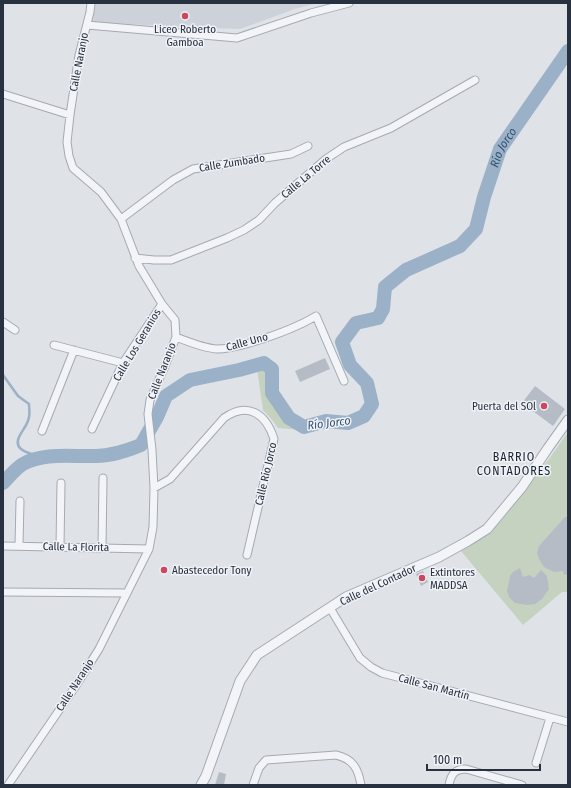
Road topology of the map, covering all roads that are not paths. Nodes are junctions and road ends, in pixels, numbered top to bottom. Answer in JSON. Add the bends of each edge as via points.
{"nodes":[{"id":1,"x":91,"y":3,"type":"edge"},
{"id":2,"x":349,"y":3,"type":"edge"},
{"id":3,"x":86,"y":25,"type":"junction"},
{"id":4,"x":475,"y":80,"type":"dead end"},
{"id":5,"x":3,"y":94,"type":"edge"},
{"id":6,"x":70,"y":115,"type":"junction"},
{"id":7,"x":308,"y":146,"type":"dead end"},
{"id":8,"x":121,"y":219,"type":"junction"},
{"id":9,"x":135,"y":258,"type":"junction"},
{"id":10,"x":162,"y":304,"type":"junction"},
{"id":11,"x":3,"y":322,"type":"edge"},
{"id":12,"x":15,"y":330,"type":"dead end"},
{"id":13,"x":176,"y":337,"type":"junction"},
{"id":14,"x":54,"y":345,"type":"dead end"},
{"id":15,"x":74,"y":350,"type":"junction"},
{"id":16,"x":123,"y":363,"type":"junction"},
{"id":17,"x":344,"y":381,"type":"dead end"},
{"id":18,"x":568,"y":420,"type":"edge"},
{"id":19,"x":92,"y":430,"type":"dead end"},
{"id":20,"x":42,"y":432,"type":"dead end"},
{"id":21,"x":103,"y":478,"type":"dead end"},
{"id":22,"x":61,"y":483,"type":"dead end"},
{"id":23,"x":154,"y":488,"type":"junction"},
{"id":24,"x":20,"y":501,"type":"dead end"},
{"id":25,"x":3,"y":546,"type":"edge"},
{"id":26,"x":19,"y":546,"type":"junction"},
{"id":27,"x":60,"y":547,"type":"junction"},
{"id":28,"x":102,"y":548,"type":"junction"},
{"id":29,"x":150,"y":549,"type":"junction"},
{"id":30,"x":247,"y":555,"type":"dead end"},
{"id":31,"x":3,"y":592,"type":"edge"},
{"id":32,"x":127,"y":593,"type":"junction"},
{"id":33,"x":330,"y":608,"type":"junction"},
{"id":34,"x":550,"y":718,"type":"junction"},
{"id":35,"x":568,"y":722,"type":"edge"},
{"id":36,"x":536,"y":764,"type":"dead end"},
{"id":37,"x":8,"y":785,"type":"edge"},
{"id":38,"x":201,"y":785,"type":"edge"},
{"id":39,"x":253,"y":785,"type":"edge"},
{"id":40,"x":361,"y":785,"type":"edge"},
{"id":41,"x":449,"y":785,"type":"edge"},
{"id":42,"x":522,"y":785,"type":"edge"}],
"edges":[{"from":1,"to":3,"type":"street","name":"Calle Naranjo"},
{"from":2,"to":3,"type":"street","via":[[237,38]]},
{"from":3,"to":6,"type":"street","name":"Calle Naranjo"},
{"from":4,"to":9,"type":"street","name":"Calle La Torre","via":[[391,128],[344,147],[315,168],[259,220],[244,230],[171,260]]},
{"from":5,"to":6,"type":"street"},
{"from":6,"to":8,"type":"street","name":"Calle Naranjo","via":[[67,142],[73,168],[101,192]]},
{"from":7,"to":8,"type":"street","name":"Calle Zumbado","via":[[291,154],[193,170],[173,180]]},
{"from":8,"to":9,"type":"street","name":"Calle Naranjo"},
{"from":9,"to":10,"type":"street","name":"Calle Naranjo"},
{"from":10,"to":13,"type":"street","name":"Calle Naranjo","via":[[175,320]]},
{"from":10,"to":16,"type":"street","name":"Calle Los Geranios"},
{"from":11,"to":12,"type":"street"},
{"from":13,"to":17,"type":"street","name":"Calle Uno","via":[[203,346],[225,349],[285,332],[316,316]]},
{"from":13,"to":23,"type":"street","name":"Calle Naranjo","via":[[150,400],[148,414]]},
{"from":14,"to":15,"type":"street"},
{"from":15,"to":16,"type":"street"},
{"from":15,"to":20,"type":"street"},
{"from":16,"to":19,"type":"street","name":"Calle Los Geranios"},
{"from":18,"to":33,"type":"street","name":"Calle del Contador","via":[[522,487],[486,529],[440,557],[346,597]]},
{"from":21,"to":28,"type":"street"},
{"from":22,"to":27,"type":"street"},
{"from":23,"to":29,"type":"street","name":"Calle Naranjo"},
{"from":23,"to":30,"type":"street","name":"Calle Río Jorco","via":[[170,479],[232,412],[243,410],[259,414],[271,428],[274,439]]},
{"from":24,"to":26,"type":"street"},
{"from":25,"to":26,"type":"street","name":"Calle La Florita"},
{"from":26,"to":27,"type":"street","name":"Calle La Florita"},
{"from":27,"to":28,"type":"street","name":"Calle La Florita"},
{"from":28,"to":29,"type":"street","name":"Calle La Florita"},
{"from":29,"to":32,"type":"street","name":"Calle Naranjo"},
{"from":31,"to":32,"type":"street"},
{"from":32,"to":37,"type":"street","name":"Calle Naranjo","via":[[75,687]]},
{"from":33,"to":34,"type":"street","name":"Calle San Martín","via":[[360,658],[382,673]]},
{"from":33,"to":38,"type":"street","name":"Calle del Contador","via":[[257,655],[240,681]]},
{"from":34,"to":35,"type":"street","name":"Calle San Martín"},
{"from":34,"to":36,"type":"street"},
{"from":39,"to":40,"type":"street","via":[[259,768],[266,760],[336,755],[350,761],[355,767]]},
{"from":41,"to":42,"type":"street","via":[[454,771],[466,769]]}]}
